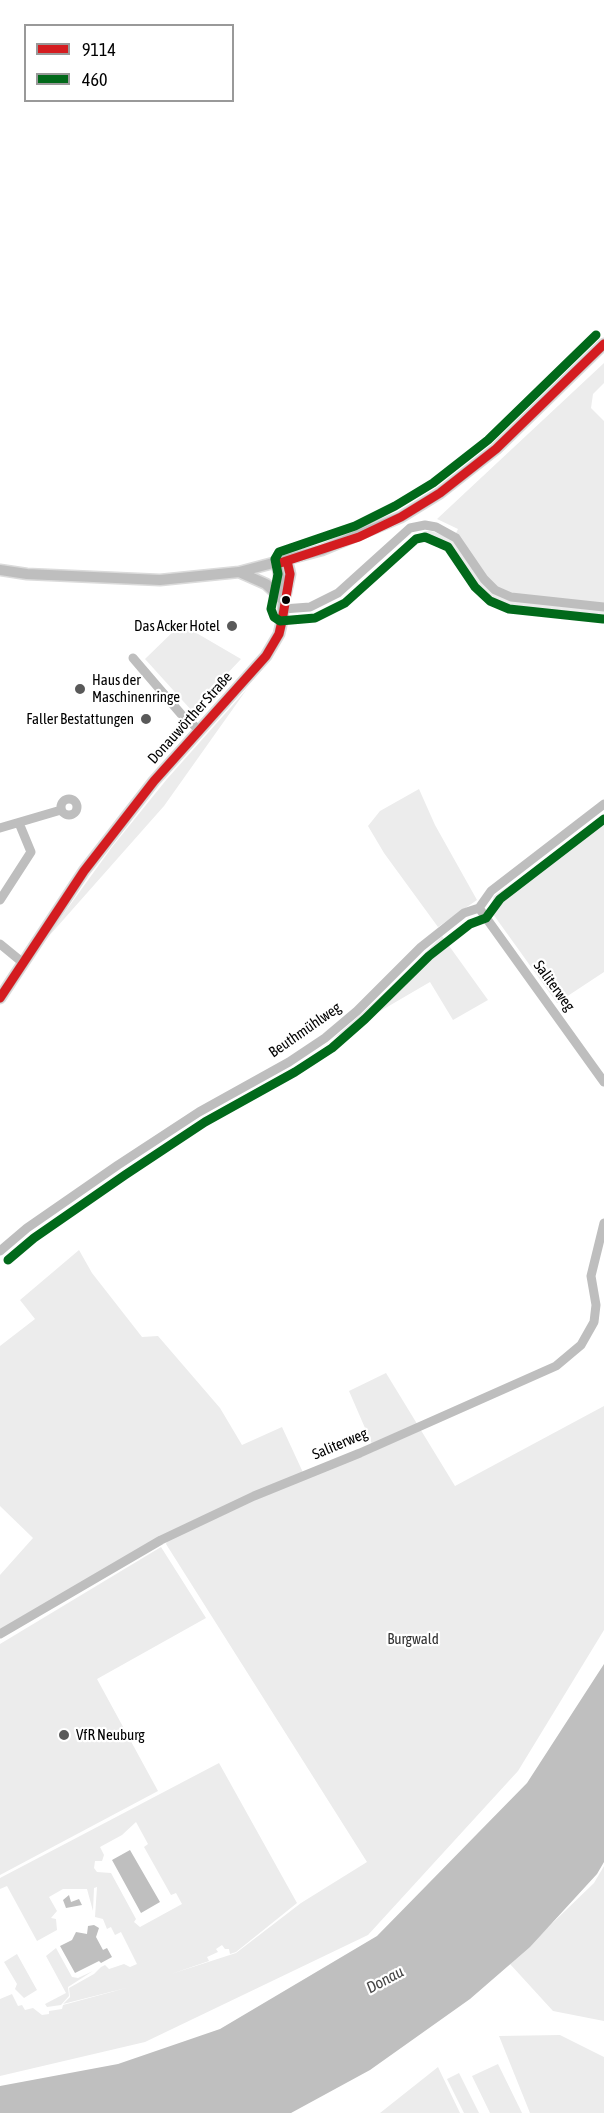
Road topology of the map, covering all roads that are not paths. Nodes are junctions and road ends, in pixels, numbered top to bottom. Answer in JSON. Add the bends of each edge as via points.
{"nodes":[{"id":1,"x":604,"y":344,"type":"edge"},
{"id":2,"x":282,"y":562,"type":"junction"},
{"id":3,"x":0,"y":570,"type":"edge"},
{"id":4,"x":238,"y":572,"type":"junction"},
{"id":5,"x":283,"y":604,"type":"junction"},
{"id":6,"x":604,"y":608,"type":"edge"},
{"id":7,"x":133,"y":658,"type":"dead end"},
{"id":8,"x":198,"y":729,"type":"junction"},
{"id":9,"x":604,"y":804,"type":"edge"},
{"id":10,"x":61,"y":810,"type":"dead end"},
{"id":11,"x":19,"y":823,"type":"junction"},
{"id":12,"x":0,"y":828,"type":"edge"},
{"id":13,"x":0,"y":900,"type":"edge"},
{"id":14,"x":479,"y":908,"type":"junction"},
{"id":15,"x":0,"y":945,"type":"edge"},
{"id":16,"x":22,"y":962,"type":"junction"},
{"id":17,"x":0,"y":998,"type":"edge"},
{"id":18,"x":604,"y":1082,"type":"edge"},
{"id":19,"x":604,"y":1223,"type":"edge"},
{"id":20,"x":0,"y":1251,"type":"edge"},
{"id":21,"x":601,"y":1254,"type":"edge"},
{"id":22,"x":0,"y":1634,"type":"edge"}],
"edges":[{"from":1,"to":2,"type":"main road","via":[[496,448],[440,493],[359,537]]},
{"from":2,"to":4,"type":"main road"},
{"from":2,"to":5,"type":"main road","name":"Donauwörther Straße"},
{"from":3,"to":4,"type":"main road","via":[[160,580]]},
{"from":4,"to":5,"type":"main road","via":[[266,584]]},
{"from":5,"to":6,"type":"street","via":[[310,607],[338,593],[410,528],[425,525],[456,538],[495,590],[511,597]]},
{"from":5,"to":8,"type":"main road","name":"Donauwörther Straße","via":[[279,634],[266,656]]},
{"from":7,"to":8,"type":"street"},
{"from":8,"to":16,"type":"main road","name":"Donauwörther Straße","via":[[84,871]]},
{"from":9,"to":14,"type":"street","name":"Beuthmühlweg","via":[[491,891]]},
{"from":10,"to":11,"type":"street"},
{"from":11,"to":12,"type":"street"},
{"from":11,"to":13,"type":"street","via":[[31,852]]},
{"from":14,"to":18,"type":"street","name":"Saliterweg"},
{"from":14,"to":20,"type":"street","name":"Beuthmühlweg","via":[[464,913],[421,947],[325,1038],[118,1165]]},
{"from":15,"to":16,"type":"street"},
{"from":16,"to":17,"type":"main road","name":"Donauwörther Straße"},
{"from":19,"to":21,"type":"street","name":"Saliterweg"},
{"from":21,"to":22,"type":"street","name":"Saliterweg","via":[[591,1276],[596,1305],[594,1322],[581,1345],[556,1366],[161,1540]]}]}
